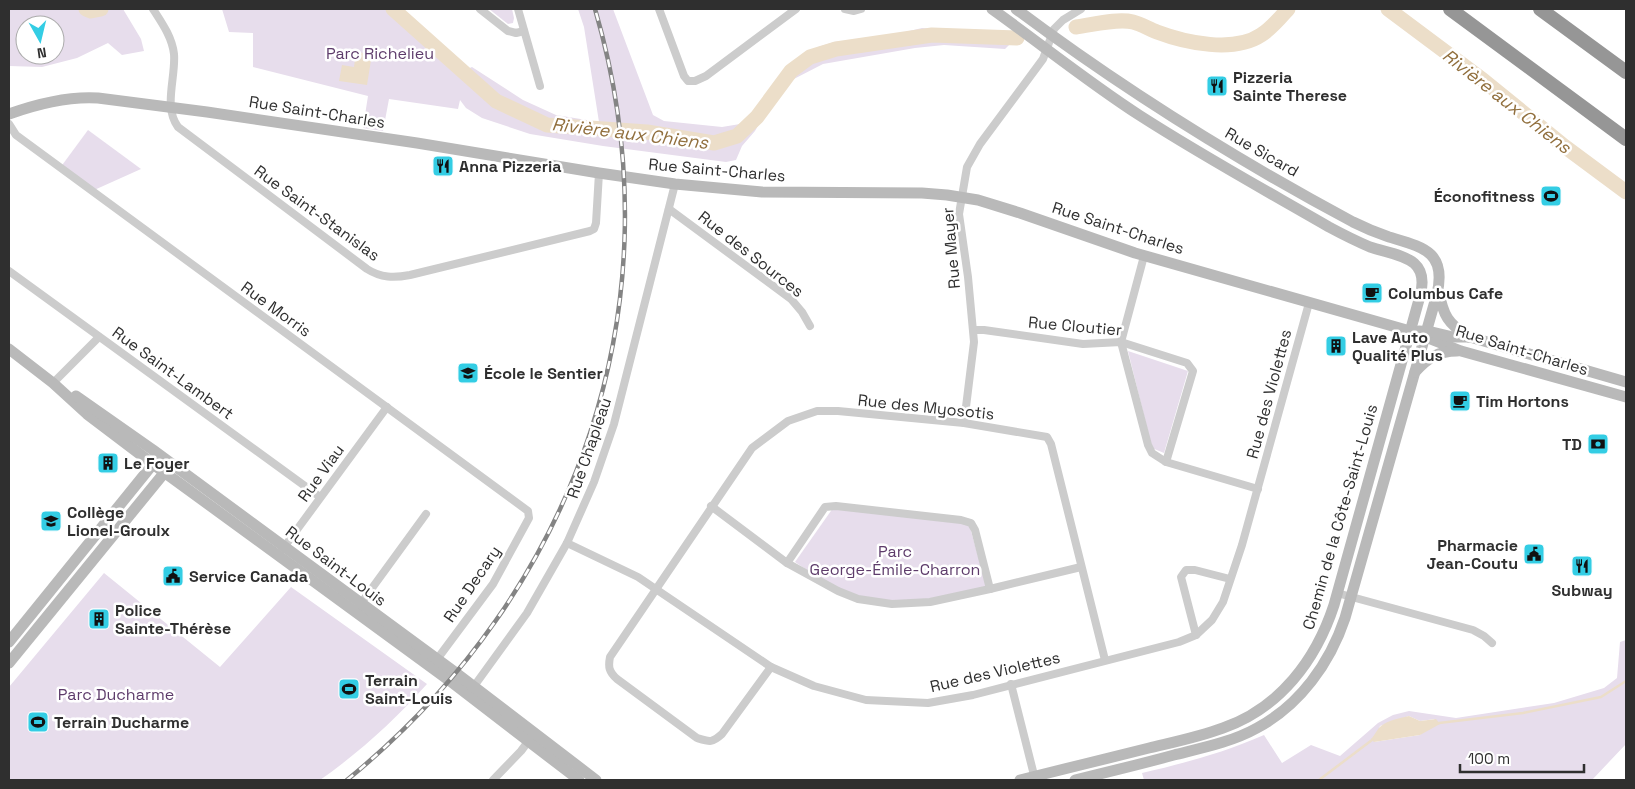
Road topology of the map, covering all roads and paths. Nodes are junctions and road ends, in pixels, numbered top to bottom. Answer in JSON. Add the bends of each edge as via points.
{"nodes":[{"id":1,"x":153,"y":9,"type":"edge"},
{"id":2,"x":480,"y":9,"type":"edge"},
{"id":3,"x":518,"y":9,"type":"edge"},
{"id":4,"x":658,"y":9,"type":"edge"},
{"id":5,"x":796,"y":9,"type":"edge"},
{"id":6,"x":845,"y":9,"type":"edge"},
{"id":7,"x":861,"y":9,"type":"edge"},
{"id":8,"x":992,"y":9,"type":"edge"},
{"id":9,"x":1016,"y":9,"type":"edge"},
{"id":10,"x":1081,"y":9,"type":"edge"},
{"id":11,"x":1450,"y":9,"type":"edge"},
{"id":12,"x":1540,"y":9,"type":"edge"},
{"id":13,"x":524,"y":30,"type":"junction"},
{"id":14,"x":1052,"y":35,"type":"junction"},
{"id":15,"x":1047,"y":50,"type":"junction"},
{"id":16,"x":1626,"y":72,"type":"edge"},
{"id":17,"x":540,"y":86,"type":"dead end"},
{"id":18,"x":171,"y":108,"type":"junction"},
{"id":19,"x":9,"y":114,"type":"edge"},
{"id":20,"x":9,"y":124,"type":"edge"},
{"id":21,"x":1190,"y":129,"type":"junction"},
{"id":22,"x":1626,"y":141,"type":"edge"},
{"id":23,"x":1183,"y":142,"type":"junction"},
{"id":24,"x":599,"y":174,"type":"junction"},
{"id":25,"x":675,"y":184,"type":"junction"},
{"id":26,"x":1295,"y":190,"type":"junction"},
{"id":27,"x":961,"y":197,"type":"junction"},
{"id":28,"x":1287,"y":202,"type":"junction"},
{"id":29,"x":669,"y":209,"type":"junction"},
{"id":30,"x":1144,"y":256,"type":"junction"},
{"id":31,"x":9,"y":271,"type":"edge"},
{"id":32,"x":1438,"y":288,"type":"junction"},
{"id":33,"x":1309,"y":303,"type":"junction"},
{"id":34,"x":810,"y":326,"type":"dead end"},
{"id":35,"x":974,"y":330,"type":"junction"},
{"id":36,"x":1410,"y":331,"type":"junction"},
{"id":37,"x":1425,"y":334,"type":"junction"},
{"id":38,"x":99,"y":336,"type":"junction"},
{"id":39,"x":1470,"y":337,"type":"junction"},
{"id":40,"x":1121,"y":342,"type":"junction"},
{"id":41,"x":9,"y":349,"type":"edge"},
{"id":42,"x":1461,"y":351,"type":"junction"},
{"id":43,"x":1568,"y":366,"type":"junction"},
{"id":44,"x":1581,"y":370,"type":"junction"},
{"id":45,"x":1414,"y":373,"type":"junction"},
{"id":46,"x":1564,"y":380,"type":"junction"},
{"id":47,"x":53,"y":382,"type":"junction"},
{"id":48,"x":1626,"y":382,"type":"edge"},
{"id":49,"x":1577,"y":384,"type":"junction"},
{"id":50,"x":1626,"y":397,"type":"edge"},
{"id":51,"x":387,"y":407,"type":"junction"},
{"id":52,"x":964,"y":423,"type":"junction"},
{"id":53,"x":156,"y":459,"type":"junction"},
{"id":54,"x":1166,"y":462,"type":"junction"},
{"id":55,"x":168,"y":468,"type":"junction"},
{"id":56,"x":1368,"y":484,"type":"junction"},
{"id":57,"x":1258,"y":488,"type":"junction"},
{"id":58,"x":1382,"y":488,"type":"junction"},
{"id":59,"x":320,"y":497,"type":"junction"},
{"id":60,"x":711,"y":506,"type":"junction"},
{"id":61,"x":530,"y":513,"type":"joint"},
{"id":62,"x":426,"y":514,"type":"dead end"},
{"id":63,"x":567,"y":543,"type":"junction"},
{"id":64,"x":281,"y":551,"type":"junction"},
{"id":65,"x":787,"y":563,"type":"junction"},
{"id":66,"x":1081,"y":567,"type":"junction"},
{"id":67,"x":1230,"y":579,"type":"junction"},
{"id":68,"x":656,"y":588,"type":"junction"},
{"id":69,"x":990,"y":590,"type":"junction"},
{"id":70,"x":1337,"y":593,"type":"junction"},
{"id":71,"x":1352,"y":597,"type":"junction"},
{"id":72,"x":358,"y":608,"type":"junction"},
{"id":73,"x":1196,"y":634,"type":"junction"},
{"id":74,"x":9,"y":642,"type":"edge"},
{"id":75,"x":1492,"y":643,"type":"dead end"},
{"id":76,"x":1105,"y":660,"type":"junction"},
{"id":77,"x":9,"y":663,"type":"edge"},
{"id":78,"x":434,"y":664,"type":"junction"},
{"id":79,"x":771,"y":667,"type":"junction"},
{"id":80,"x":1011,"y":684,"type":"junction"},
{"id":81,"x":1289,"y":684,"type":"junction"},
{"id":82,"x":471,"y":691,"type":"junction"},
{"id":83,"x":1301,"y":694,"type":"junction"},
{"id":84,"x":532,"y":737,"type":"junction"},
{"id":85,"x":1035,"y":778,"type":"edge"},
{"id":86,"x":1092,"y":778,"type":"edge"},
{"id":87,"x":493,"y":780,"type":"edge"},
{"id":88,"x":579,"y":780,"type":"edge"},
{"id":89,"x":596,"y":780,"type":"edge"},
{"id":90,"x":1020,"y":780,"type":"edge"},
{"id":91,"x":1075,"y":780,"type":"edge"}],
"edges":[{"from":1,"to":18,"type":"street","via":[[173,48]]},
{"from":2,"to":13,"type":"street","via":[[510,32]]},
{"from":3,"to":13,"type":"street"},
{"from":4,"to":5,"type":"street","via":[[684,76],[690,81],[706,76]]},
{"from":6,"to":7,"type":"street"},
{"from":8,"to":15,"type":"street","name":"Rue Sicard"},
{"from":9,"to":14,"type":"street","name":"Rue Sicard"},
{"from":10,"to":14,"type":"street","via":[[1060,23]]},
{"from":11,"to":22,"type":"highway"},
{"from":12,"to":16,"type":"highway"},
{"from":13,"to":17,"type":"street"},
{"from":14,"to":15,"type":"street","name":"Rue Mayer"},
{"from":14,"to":21,"type":"street","name":"Rue Sicard"},
{"from":15,"to":23,"type":"street","name":"Rue Sicard","via":[[1109,95]]},
{"from":15,"to":27,"type":"street","name":"Rue Mayer","via":[[974,153],[967,167]]},
{"from":18,"to":19,"type":"street","name":"Rue Saint-Charles","via":[[82,98],[45,103]]},
{"from":18,"to":24,"type":"street","name":"Rue Saint-Charles"},
{"from":18,"to":24,"type":"street","name":"Rue Saint-Stanislas","via":[[174,122],[189,136],[367,269],[386,277],[418,273],[593,230]]},
{"from":20,"to":51,"type":"street","name":"Rue Morris","via":[[16,135]]},
{"from":21,"to":23,"type":"street"},
{"from":21,"to":26,"type":"street","name":"Rue Sicard"},
{"from":23,"to":28,"type":"street","name":"Rue Sicard"},
{"from":24,"to":25,"type":"street","name":"Rue Saint-Charles"},
{"from":25,"to":27,"type":"street","name":"Rue Saint-Charles","via":[[756,192],[910,193]]},
{"from":25,"to":29,"type":"street","name":"Rue Chapleau"},
{"from":26,"to":28,"type":"street"},
{"from":26,"to":32,"type":"street","name":"Rue Sicard","via":[[1360,226],[1424,249],[1432,255],[1438,267]]},
{"from":27,"to":30,"type":"street","name":"Rue Saint-Charles","via":[[1008,209]]},
{"from":27,"to":35,"type":"street","name":"Rue Mayer","via":[[959,214]]},
{"from":28,"to":36,"type":"street","name":"Rue Sicard","via":[[1352,239],[1403,256],[1414,264],[1422,287]]},
{"from":29,"to":34,"type":"street","name":"Rue des Sources","via":[[790,300]]},
{"from":29,"to":63,"type":"street","name":"Rue Chapleau","via":[[614,424],[594,482]]},
{"from":30,"to":33,"type":"street","name":"Rue Saint-Charles"},
{"from":30,"to":40,"type":"street"},
{"from":31,"to":38,"type":"street","name":"Rue Saint-Lambert"},
{"from":32,"to":37,"type":"street","name":"Rue Sicard"},
{"from":32,"to":39,"type":"street","via":[[1446,318]]},
{"from":33,"to":36,"type":"street","name":"Rue Saint-Charles"},
{"from":33,"to":57,"type":"street","name":"Rue des Violettes"},
{"from":35,"to":40,"type":"street","name":"Rue Cloutier","via":[[1083,344]]},
{"from":35,"to":52,"type":"street","name":"Rue Mayer"},
{"from":36,"to":37,"type":"street","name":"Rue Saint-Charles"},
{"from":36,"to":56,"type":"street","name":"Chemin de la Côte-Saint-Louis"},
{"from":37,"to":39,"type":"street","name":"Rue Saint-Charles"},
{"from":37,"to":42,"type":"street","name":"Rue Saint-Charles"},
{"from":37,"to":45,"type":"street","name":"Chemin de la Côte-Saint-Louis"},
{"from":38,"to":47,"type":"street"},
{"from":38,"to":59,"type":"street","name":"Rue Saint-Lambert"},
{"from":39,"to":43,"type":"street","name":"Rue Saint-Charles"},
{"from":40,"to":54,"type":"street","via":[[1148,445],[1152,453]]},
{"from":40,"to":54,"type":"street","name":"Rue Cloutier","via":[[1187,363],[1193,371]]},
{"from":41,"to":47,"type":"street","name":"Rue Saint-Louis"},
{"from":42,"to":45,"type":"street","via":[[1435,354]]},
{"from":42,"to":46,"type":"street","name":"Rue Saint-Charles"},
{"from":43,"to":44,"type":"street","name":"Rue Saint-Charles"},
{"from":43,"to":46,"type":"street"},
{"from":44,"to":48,"type":"street","name":"Rue Saint-Charles"},
{"from":44,"to":49,"type":"street"},
{"from":45,"to":58,"type":"street","name":"Chemin de la Côte-Saint-Louis"},
{"from":46,"to":49,"type":"street","name":"Rue Saint-Charles"},
{"from":47,"to":53,"type":"street","name":"Rue Saint-Louis","via":[[87,414]]},
{"from":49,"to":50,"type":"street","name":"Rue Saint-Charles"},
{"from":51,"to":59,"type":"street","name":"Rue Viau"},
{"from":51,"to":61,"type":"street","name":"Rue Morris"},
{"from":52,"to":60,"type":"street","name":"Rue des Myosotis","via":[[817,411],[788,421],[752,448]]},
{"from":52,"to":66,"type":"street","name":"Rue des Myosotis","via":[[1047,437]]},
{"from":53,"to":55,"type":"street","name":"Rue Saint-Louis"},
{"from":53,"to":74,"type":"street"},
{"from":54,"to":57,"type":"street"},
{"from":55,"to":64,"type":"street","name":"Rue Saint-Louis"},
{"from":55,"to":77,"type":"street"},
{"from":56,"to":58,"type":"street"},
{"from":56,"to":70,"type":"street","name":"Chemin de la Côte-Saint-Louis"},
{"from":57,"to":67,"type":"street","name":"Rue des Violettes"},
{"from":58,"to":71,"type":"street","name":"Chemin de la Côte-Saint-Louis"},
{"from":59,"to":64,"type":"street","name":"Rue Viau"},
{"from":60,"to":65,"type":"street"},
{"from":60,"to":68,"type":"street","name":"Rue des Myosotis"},
{"from":61,"to":78,"type":"street","name":"Rue Decary","via":[[496,578]]},
{"from":62,"to":72,"type":"street"},
{"from":63,"to":68,"type":"street","name":"Rue des Violettes","via":[[638,576]]},
{"from":63,"to":82,"type":"street","name":"Rue Chapleau","via":[[527,613]]},
{"from":64,"to":72,"type":"street","name":"Rue Saint-Louis"},
{"from":65,"to":69,"type":"street","via":[[858,599],[892,604],[930,602]]},
{"from":65,"to":69,"type":"street","via":[[825,507],[961,520],[975,530]]},
{"from":66,"to":69,"type":"street"},
{"from":66,"to":76,"type":"street","name":"Rue des Myosotis"},
{"from":67,"to":73,"type":"street","name":"Rue des Violettes","via":[[1223,602],[1212,620]]},
{"from":67,"to":73,"type":"street","via":[[1186,570],[1182,577]]},
{"from":68,"to":79,"type":"street","name":"Rue des Violettes"},
{"from":68,"to":79,"type":"street","name":"Rue des Myosotis","via":[[610,657],[611,674],[697,738],[709,742],[722,734]]},
{"from":70,"to":71,"type":"street"},
{"from":70,"to":81,"type":"street","name":"Chemin de la Côte-Saint-Louis","via":[[1320,642]]},
{"from":71,"to":75,"type":"street","via":[[1473,630]]},
{"from":71,"to":83,"type":"street","name":"Chemin de la Côte-Saint-Louis","via":[[1334,646]]},
{"from":72,"to":78,"type":"street","name":"Rue Saint-Louis"},
{"from":73,"to":76,"type":"street","name":"Rue des Violettes","via":[[1178,642]]},
{"from":76,"to":80,"type":"street","name":"Rue des Violettes"},
{"from":78,"to":82,"type":"street","name":"Rue Saint-Louis"},
{"from":79,"to":80,"type":"street","name":"Rue des Violettes","via":[[814,686],[866,700],[928,703]]},
{"from":80,"to":85,"type":"street"},
{"from":81,"to":83,"type":"street"},
{"from":81,"to":85,"type":"street","name":"Chemin de la Côte-Saint-Louis","via":[[1258,710],[1224,728]]},
{"from":82,"to":84,"type":"street","name":"Rue Saint-Louis"},
{"from":83,"to":86,"type":"street","name":"Chemin de la Côte-Saint-Louis","via":[[1255,730],[1227,741]]},
{"from":84,"to":87,"type":"street"},
{"from":84,"to":88,"type":"street","name":"Rue Saint-Louis"},
{"from":84,"to":89,"type":"street","name":"Rue Saint-Louis"},
{"from":85,"to":90,"type":"street","name":"Chemin de la Côte-Saint-Louis"},
{"from":86,"to":91,"type":"street","name":"Chemin de la Côte-Saint-Louis"}]}
